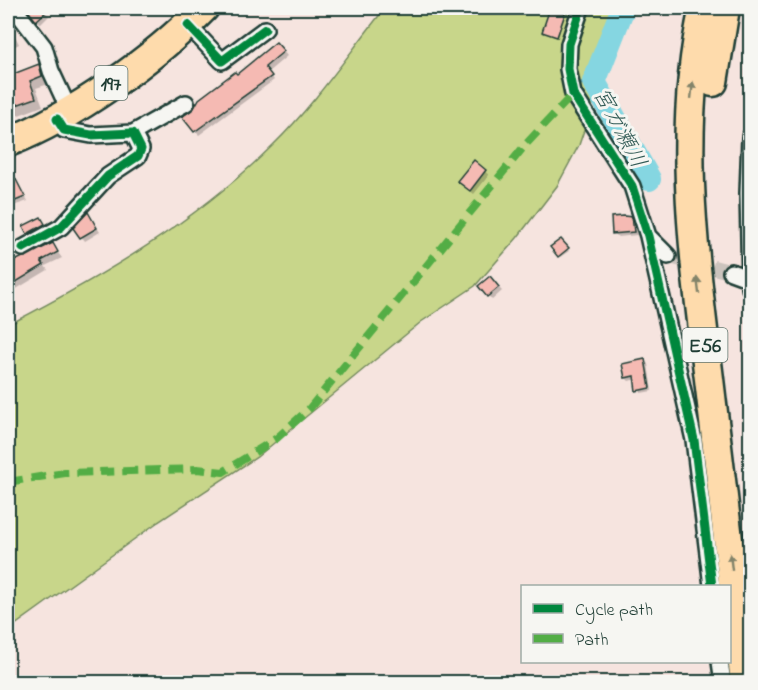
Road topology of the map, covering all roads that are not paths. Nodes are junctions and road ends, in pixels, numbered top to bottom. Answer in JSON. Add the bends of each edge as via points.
{"nodes":[{"id":1,"x":14,"y":8,"type":"edge"},
{"id":2,"x":580,"y":8,"type":"edge"},
{"id":3,"x":720,"y":11,"type":"edge"},
{"id":4,"x":196,"y":16,"type":"edge"},
{"id":5,"x":265,"y":29,"type":"dead end"},
{"id":6,"x":186,"y":103,"type":"dead end"},
{"id":7,"x":63,"y":116,"type":"junction"},
{"id":8,"x":133,"y":133,"type":"junction"},
{"id":9,"x":750,"y":137,"type":"edge"},
{"id":10,"x":8,"y":142,"type":"edge"},
{"id":11,"x":648,"y":236,"type":"junction"},
{"id":12,"x":23,"y":248,"type":"dead end"},
{"id":13,"x":668,"y":256,"type":"tunnel mouth"},
{"id":14,"x":731,"y":272,"type":"tunnel mouth"},
{"id":15,"x":750,"y":284,"type":"edge"},
{"id":16,"x":750,"y":560,"type":"edge"},
{"id":17,"x":712,"y":585,"type":"edge"},
{"id":18,"x":720,"y":663,"type":"edge"},
{"id":19,"x":723,"y":682,"type":"edge"},
{"id":20,"x":746,"y":682,"type":"edge"}],
"edges":[{"from":1,"to":7,"type":"street","via":[[44,47]]},
{"from":2,"to":11,"type":"street","via":[[569,44],[573,94],[632,186]]},
{"from":3,"to":16,"type":"highway","number":"E56","via":[[711,98],[710,185],[720,312]]},
{"from":20,"to":3,"type":"highway","number":"E56","one_way":true,"via":[[693,241],[689,141],[691,96]]},
{"from":4,"to":5,"type":"street","via":[[222,61]]},
{"from":4,"to":7,"type":"highway","number":"197"},
{"from":6,"to":8,"type":"street"},
{"from":7,"to":8,"type":"street","via":[[64,130],[91,135]]},
{"from":7,"to":10,"type":"highway","number":"197"},
{"from":8,"to":12,"type":"street","via":[[141,149],[138,156],[108,176],[61,227]]},
{"from":9,"to":15,"type":"street"},
{"from":11,"to":13,"type":"street"},
{"from":11,"to":17,"type":"street","via":[[694,440]]},
{"from":14,"to":15,"type":"street"},
{"from":18,"to":19,"type":"street"}]}
